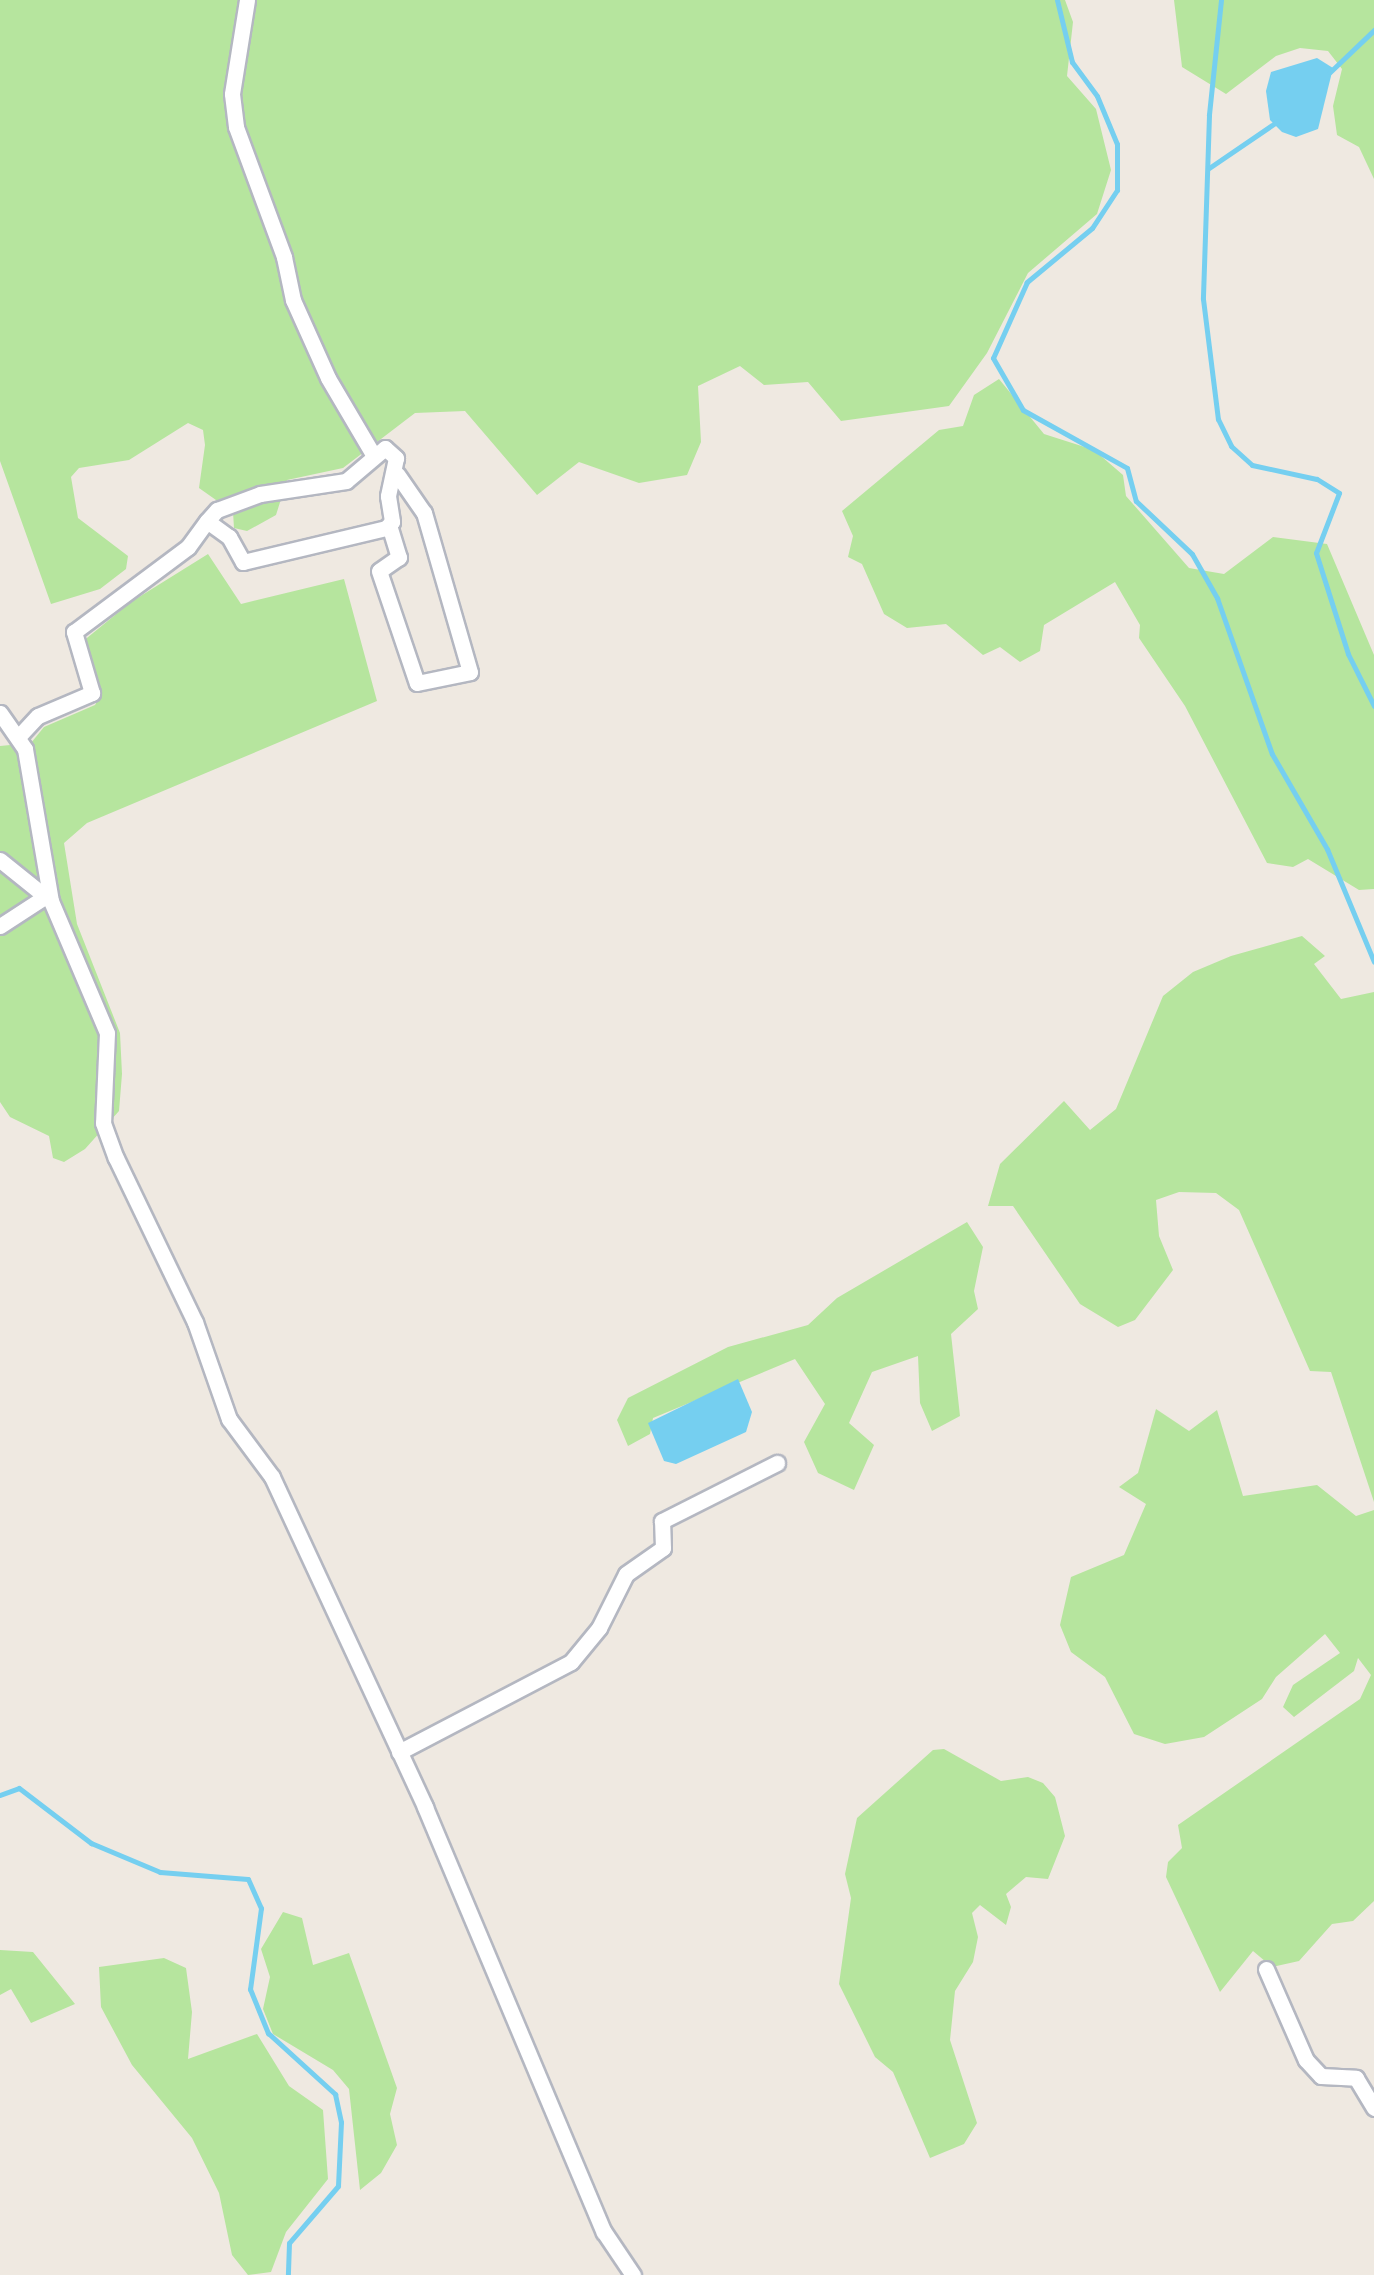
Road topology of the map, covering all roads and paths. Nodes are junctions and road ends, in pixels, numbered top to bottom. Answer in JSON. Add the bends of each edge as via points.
{"nodes":[{"id":1,"x":248,"y":0,"type":"edge"},
{"id":2,"x":374,"y":456,"type":"junction"},
{"id":3,"x":397,"y":474,"type":"junction"},
{"id":4,"x":207,"y":521,"type":"junction"},
{"id":5,"x":389,"y":525,"type":"junction"},
{"id":6,"x":0,"y":713,"type":"edge"},
{"id":7,"x":20,"y":735,"type":"junction"},
{"id":8,"x":0,"y":860,"type":"edge"},
{"id":9,"x":48,"y":899,"type":"junction"},
{"id":10,"x":0,"y":926,"type":"edge"},
{"id":11,"x":777,"y":1463,"type":"dead end"},
{"id":12,"x":399,"y":1752,"type":"junction"},
{"id":13,"x":1266,"y":1968,"type":"dead end"},
{"id":14,"x":1374,"y":2108,"type":"edge"},
{"id":15,"x":633,"y":2275,"type":"edge"}],
"edges":[{"from":1,"to":2,"type":"street","via":[[232,94],[236,127],[293,300]]},
{"from":2,"to":3,"type":"street","via":[[389,450]]},
{"from":2,"to":4,"type":"street","via":[[346,481],[247,497]]},
{"from":3,"to":5,"type":"street","via":[[388,496]]},
{"from":3,"to":5,"type":"street","via":[[424,512],[470,672],[417,684],[379,571],[399,557]]},
{"from":4,"to":5,"type":"street","via":[[229,537],[243,562]]},
{"from":4,"to":7,"type":"street","via":[[171,561],[74,632],[92,693],[38,716]]},
{"from":6,"to":7,"type":"street"},
{"from":7,"to":9,"type":"street"},
{"from":8,"to":9,"type":"street"},
{"from":9,"to":10,"type":"street"},
{"from":9,"to":12,"type":"street","via":[[106,1033],[103,1123],[116,1158],[194,1322],[224,1408],[272,1478]]},
{"from":11,"to":12,"type":"street","via":[[662,1521],[663,1548],[626,1574],[599,1628],[571,1662]]},
{"from":12,"to":15,"type":"street","via":[[604,2232]]},
{"from":13,"to":14,"type":"street","via":[[1306,2060],[1321,2076],[1356,2078]]}]}
